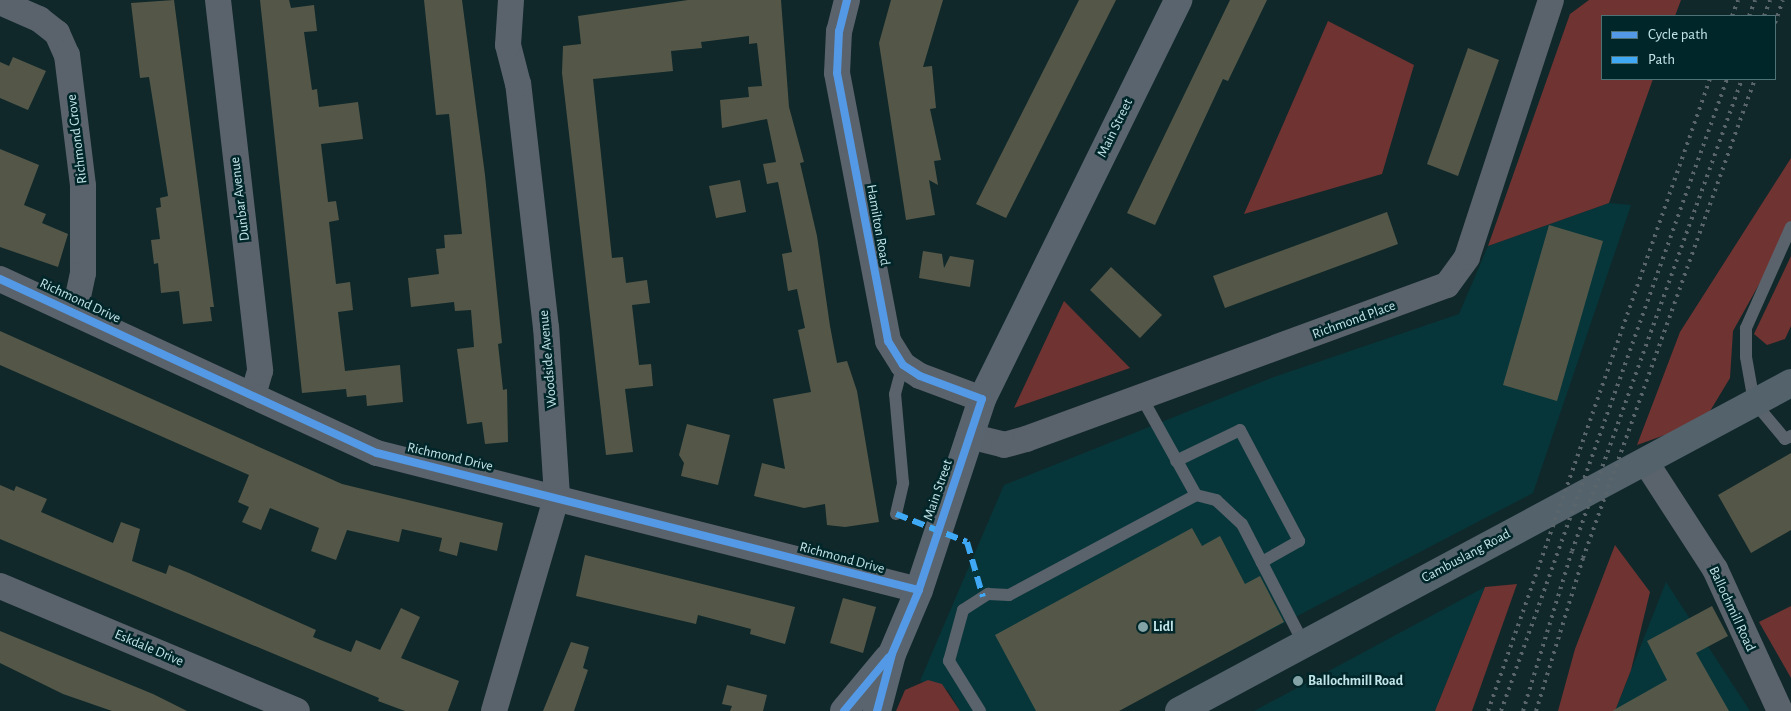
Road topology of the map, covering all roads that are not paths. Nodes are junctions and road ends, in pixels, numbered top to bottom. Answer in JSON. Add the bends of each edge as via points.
{"nodes":[{"id":1,"x":218,"y":0,"type":"edge"},
{"id":2,"x":511,"y":0,"type":"edge"},
{"id":3,"x":847,"y":0,"type":"edge"},
{"id":4,"x":1178,"y":0,"type":"edge"},
{"id":5,"x":1554,"y":0,"type":"edge"},
{"id":6,"x":0,"y":2,"type":"edge"},
{"id":7,"x":1791,"y":227,"type":"edge"},
{"id":8,"x":0,"y":279,"type":"edge"},
{"id":9,"x":75,"y":312,"type":"junction"},
{"id":10,"x":903,"y":365,"type":"junction"},
{"id":11,"x":1791,"y":368,"type":"edge"},
{"id":12,"x":1791,"y":382,"type":"edge"},
{"id":13,"x":253,"y":396,"type":"junction"},
{"id":14,"x":1142,"y":398,"type":"junction"},
{"id":15,"x":982,"y":399,"type":"junction"},
{"id":16,"x":1754,"y":402,"type":"junction"},
{"id":17,"x":969,"y":436,"type":"junction"},
{"id":18,"x":1791,"y":436,"type":"edge"},
{"id":19,"x":1176,"y":461,"type":"junction"},
{"id":20,"x":1645,"y":461,"type":"junction"},
{"id":21,"x":1196,"y":495,"type":"junction"},
{"id":22,"x":558,"y":496,"type":"junction"},
{"id":23,"x":896,"y":514,"type":"dead end"},
{"id":24,"x":1262,"y":562,"type":"junction"},
{"id":25,"x":0,"y":586,"type":"edge"},
{"id":26,"x":919,"y":590,"type":"junction"},
{"id":27,"x":1304,"y":644,"type":"junction"},
{"id":28,"x":892,"y":654,"type":"junction"},
{"id":29,"x":297,"y":711,"type":"edge"},
{"id":30,"x":494,"y":711,"type":"edge"},
{"id":31,"x":844,"y":711,"type":"edge"},
{"id":32,"x":877,"y":711,"type":"edge"},
{"id":33,"x":980,"y":711,"type":"edge"},
{"id":34,"x":1179,"y":711,"type":"edge"},
{"id":35,"x":1780,"y":711,"type":"edge"}],
"edges":[{"from":1,"to":13,"type":"street","name":"Dunbar Avenue","via":[[260,371]]},
{"from":2,"to":22,"type":"street","name":"Woodside Avenue","via":[[508,45],[518,84],[546,328]]},
{"from":3,"to":10,"type":"street","name":"Hamilton Road","via":[[839,31],[837,73],[881,313],[888,341]]},
{"from":4,"to":15,"type":"main road","name":"Main Street"},
{"from":5,"to":14,"type":"street","name":"Richmond Place","via":[[1467,257],[1447,285]]},
{"from":6,"to":9,"type":"street","name":"Richmond Grove","via":[[39,19],[56,33],[67,55],[83,186],[83,273]]},
{"from":7,"to":16,"type":"lane","via":[[1746,328]]},
{"from":8,"to":9,"type":"street","name":"Richmond Drive"},
{"from":9,"to":13,"type":"street","name":"Richmond Drive"},
{"from":10,"to":15,"type":"street","name":"Hamilton Road","via":[[940,387]]},
{"from":10,"to":23,"type":"lane","via":[[895,394],[903,483]]},
{"from":11,"to":16,"type":"main road","name":"Cambuslang Road"},
{"from":12,"to":16,"type":"main road","name":"Cambuslang Road"},
{"from":13,"to":22,"type":"street","name":"Richmond Drive","via":[[377,453]]},
{"from":14,"to":17,"type":"street","name":"Richmond Place","via":[[1004,445]]},
{"from":14,"to":19,"type":"lane"},
{"from":15,"to":17,"type":"main road","name":"Main Street"},
{"from":16,"to":18,"type":"lane","via":[[1785,439]]},
{"from":16,"to":20,"type":"main road","name":"Cambuslang Road"},
{"from":17,"to":26,"type":"main road","name":"Main Street"},
{"from":19,"to":21,"type":"lane"},
{"from":19,"to":24,"type":"lane","via":[[1240,430],[1299,541]]},
{"from":20,"to":27,"type":"main road","name":"Cambuslang Road"},
{"from":20,"to":35,"type":"street","name":"Ballochmill Road","via":[[1715,569]]},
{"from":21,"to":24,"type":"lane","via":[[1216,500],[1242,524]]},
{"from":21,"to":33,"type":"lane","via":[[1010,595],[988,594],[963,610],[949,661]]},
{"from":22,"to":26,"type":"street","name":"Richmond Drive"},
{"from":22,"to":30,"type":"street","name":"Woodside Avenue"},
{"from":24,"to":27,"type":"lane"},
{"from":25,"to":29,"type":"street","name":"Eskdale Drive"},
{"from":26,"to":28,"type":"main road"},
{"from":27,"to":34,"type":"main road","name":"Cambuslang Road"},
{"from":28,"to":31,"type":"main road"},
{"from":28,"to":32,"type":"main road"}]}
